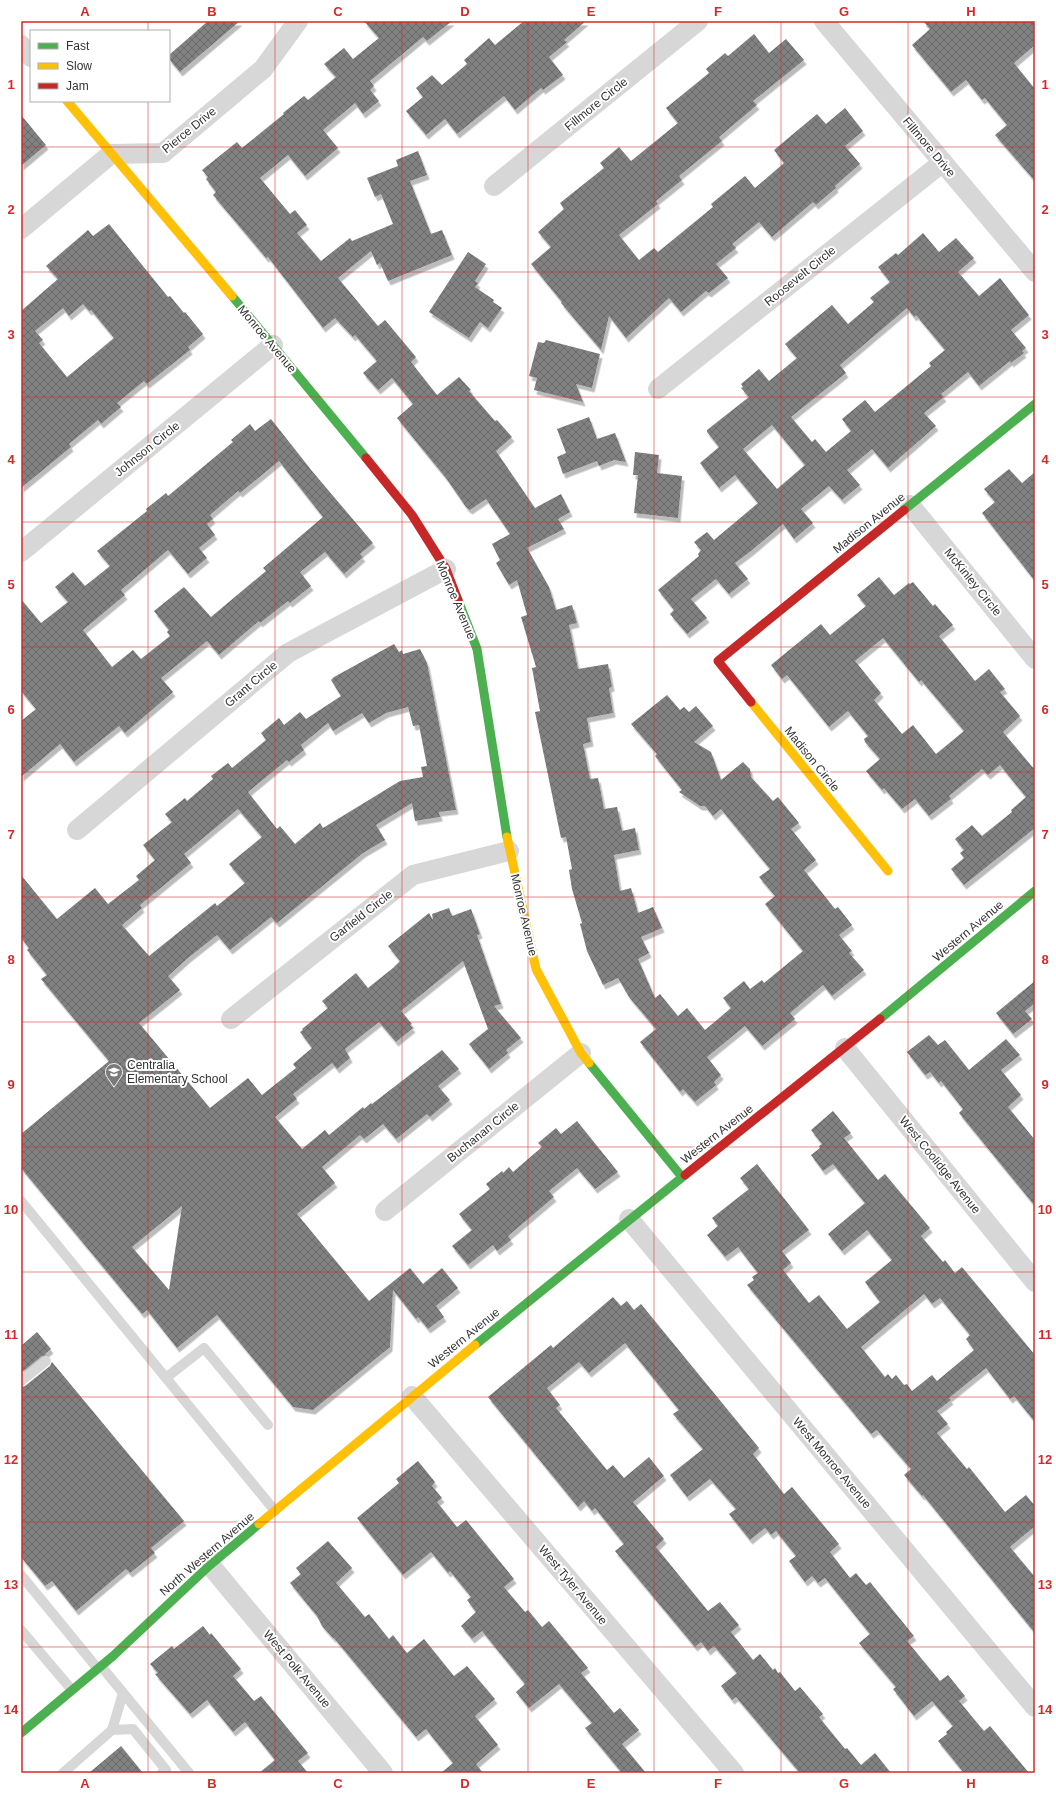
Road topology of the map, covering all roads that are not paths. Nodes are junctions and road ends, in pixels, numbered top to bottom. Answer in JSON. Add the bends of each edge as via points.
{"nodes":[{"id":1,"x":298,"y":21,"type":"edge"},
{"id":2,"x":698,"y":21,"type":"edge"},
{"id":3,"x":824,"y":21,"type":"edge"},
{"id":4,"x":21,"y":45,"type":"edge"},
{"id":5,"x":30,"y":56,"type":"edge"},
{"id":6,"x":68,"y":102,"type":"edge"},
{"id":7,"x":111,"y":154,"type":"junction"},
{"id":8,"x":943,"y":162,"type":"junction"},
{"id":9,"x":494,"y":186,"type":"dead end"},
{"id":10,"x":21,"y":229,"type":"edge"},
{"id":11,"x":1035,"y":272,"type":"edge"},
{"id":12,"x":273,"y":345,"type":"junction"},
{"id":13,"x":658,"y":389,"type":"dead end"},
{"id":14,"x":1035,"y":404,"type":"edge"},
{"id":15,"x":910,"y":505,"type":"junction"},
{"id":16,"x":21,"y":552,"type":"edge"},
{"id":17,"x":446,"y":569,"type":"junction"},
{"id":18,"x":1035,"y":659,"type":"edge"},
{"id":19,"x":718,"y":661,"type":"joint"},
{"id":20,"x":77,"y":830,"type":"dead end"},
{"id":21,"x":509,"y":851,"type":"junction"},
{"id":22,"x":888,"y":871,"type":"dead end"},
{"id":23,"x":1035,"y":891,"type":"edge"},
{"id":24,"x":231,"y":1019,"type":"dead end"},
{"id":25,"x":845,"y":1048,"type":"junction"},
{"id":26,"x":581,"y":1053,"type":"junction"},
{"id":27,"x":682,"y":1177,"type":"junction"},
{"id":28,"x":21,"y":1201,"type":"edge"},
{"id":29,"x":385,"y":1211,"type":"dead end"},
{"id":30,"x":629,"y":1219,"type":"junction"},
{"id":31,"x":1035,"y":1282,"type":"edge"},
{"id":32,"x":46,"y":1361,"type":"dead end"},
{"id":33,"x":167,"y":1377,"type":"junction"},
{"id":34,"x":21,"y":1381,"type":"edge"},
{"id":35,"x":412,"y":1396,"type":"junction"},
{"id":36,"x":268,"y":1425,"type":"dead end"},
{"id":37,"x":275,"y":1511,"type":"junction"},
{"id":38,"x":210,"y":1565,"type":"junction"},
{"id":39,"x":21,"y":1576,"type":"edge"},
{"id":40,"x":21,"y":1630,"type":"edge"},
{"id":41,"x":99,"y":1668,"type":"junction"},
{"id":42,"x":72,"y":1690,"type":"junction"},
{"id":43,"x":123,"y":1693,"type":"junction"},
{"id":44,"x":1035,"y":1707,"type":"edge"},
{"id":45,"x":112,"y":1730,"type":"junction"},
{"id":46,"x":21,"y":1733,"type":"edge"},
{"id":47,"x":167,"y":1772,"type":"edge"},
{"id":48,"x":63,"y":1773,"type":"edge"},
{"id":49,"x":189,"y":1773,"type":"edge"},
{"id":50,"x":383,"y":1773,"type":"edge"},
{"id":51,"x":734,"y":1773,"type":"edge"}],
"edges":[{"from":1,"to":7,"type":"street","name":"Pierce Drive","via":[[263,68],[163,153]]},
{"from":2,"to":9,"type":"street","name":"Fillmore Circle"},
{"from":3,"to":8,"type":"street","name":"Fillmore Drive"},
{"from":4,"to":5,"type":"street"},
{"from":6,"to":7,"type":"street","name":"Monroe Avenue"},
{"from":7,"to":10,"type":"street"},
{"from":7,"to":12,"type":"street","name":"Monroe Avenue"},
{"from":8,"to":11,"type":"street","name":"Fillmore Drive"},
{"from":8,"to":13,"type":"street","name":"Roosevelt Circle"},
{"from":12,"to":16,"type":"street","name":"Johnson Circle"},
{"from":12,"to":17,"type":"street","name":"Monroe Avenue","via":[[412,515]]},
{"from":14,"to":15,"type":"street","name":"Madison Avenue"},
{"from":15,"to":18,"type":"street","name":"McKinley Circle"},
{"from":15,"to":19,"type":"street","name":"Madison Avenue"},
{"from":17,"to":20,"type":"street","name":"Grant Circle","via":[[288,653]]},
{"from":17,"to":21,"type":"street","name":"Monroe Avenue","via":[[477,649]]},
{"from":19,"to":22,"type":"street","name":"Madison Circle"},
{"from":21,"to":24,"type":"street","name":"Garfield Circle","via":[[413,875]]},
{"from":21,"to":26,"type":"street","name":"Monroe Avenue","via":[[536,969]]},
{"from":23,"to":25,"type":"street","name":"Western Avenue"},
{"from":25,"to":27,"type":"street","name":"Western Avenue"},
{"from":25,"to":31,"type":"street","name":"West Coolidge Avenue"},
{"from":26,"to":27,"type":"street","name":"Monroe Avenue"},
{"from":26,"to":29,"type":"street","name":"Buchanan Circle"},
{"from":27,"to":30,"type":"street","name":"Western Avenue"},
{"from":28,"to":33,"type":"lane"},
{"from":30,"to":35,"type":"street","name":"Western Avenue"},
{"from":30,"to":44,"type":"street","name":"West Monroe Avenue"},
{"from":32,"to":34,"type":"lane"},
{"from":33,"to":36,"type":"lane","via":[[204,1348]]},
{"from":33,"to":37,"type":"lane"},
{"from":35,"to":37,"type":"street","name":"North Western Avenue"},
{"from":35,"to":51,"type":"street","name":"West Tyler Avenue"},
{"from":37,"to":38,"type":"street","name":"North Western Avenue"},
{"from":38,"to":41,"type":"street","name":"North Western Avenue"},
{"from":38,"to":50,"type":"street","name":"West Polk Avenue"},
{"from":39,"to":41,"type":"lane"},
{"from":40,"to":42,"type":"lane"},
{"from":41,"to":42,"type":"street","name":"North Western Avenue"},
{"from":41,"to":43,"type":"lane"},
{"from":42,"to":46,"type":"street","name":"North Western Avenue"},
{"from":43,"to":45,"type":"lane"},
{"from":43,"to":49,"type":"lane"},
{"from":45,"to":47,"type":"lane","via":[[133,1729]]},
{"from":45,"to":48,"type":"lane"}]}
